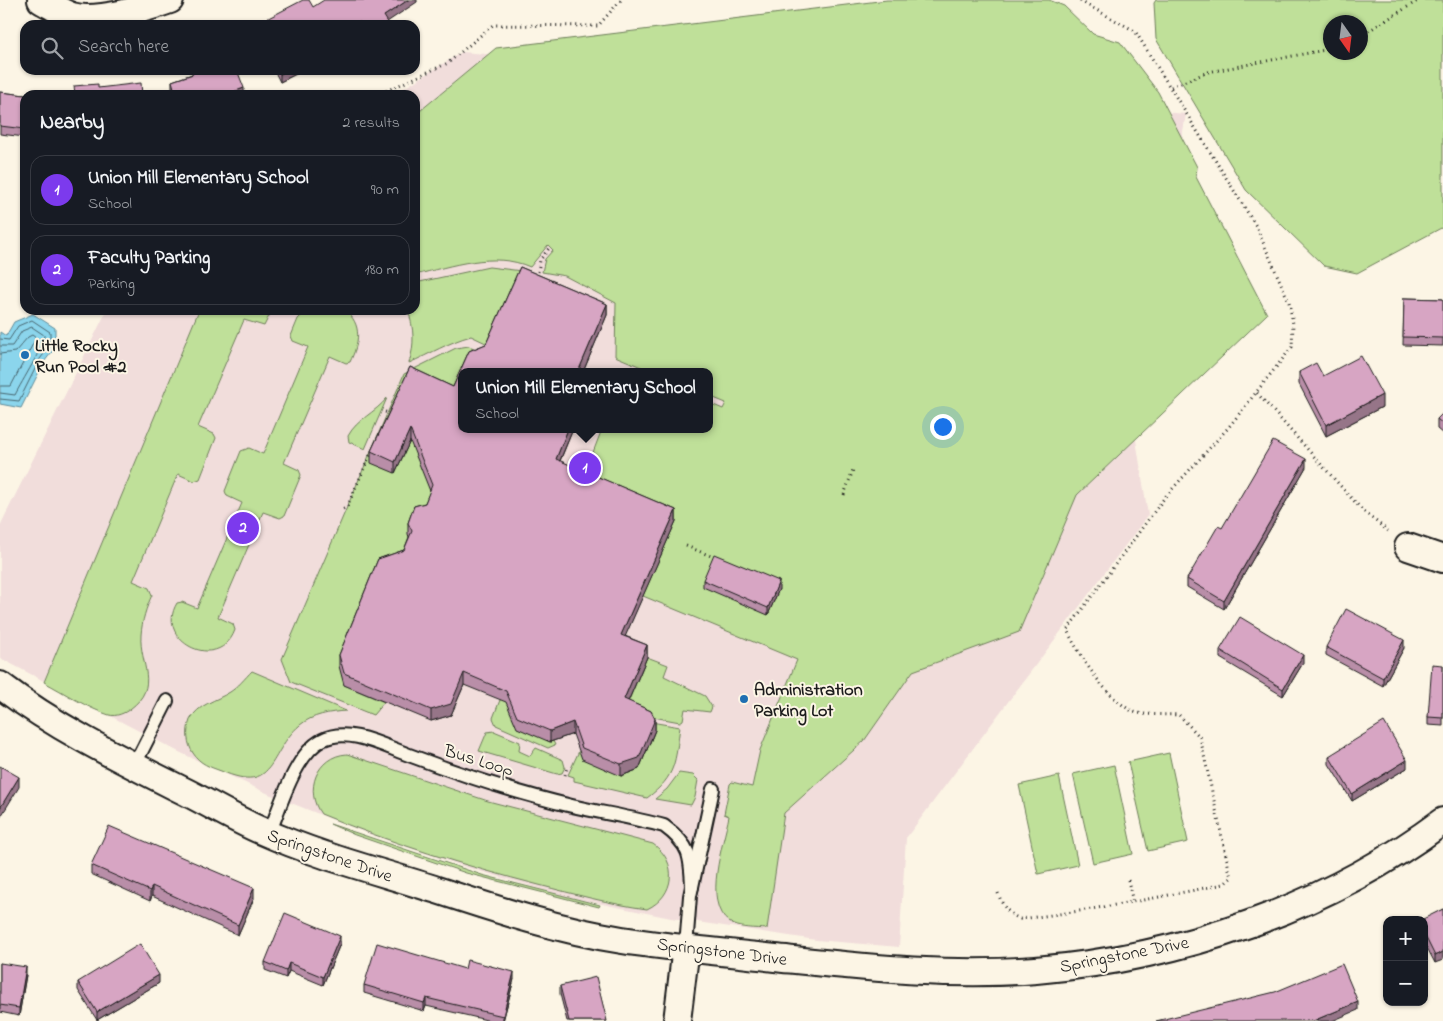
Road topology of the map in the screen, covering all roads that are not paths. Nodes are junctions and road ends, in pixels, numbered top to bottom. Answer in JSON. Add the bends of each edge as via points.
{"nodes":[{"id":1,"x":41,"y":0,"type":"edge"},
{"id":2,"x":170,"y":0,"type":"edge"},
{"id":3,"x":1408,"y":548,"type":"road end"},
{"id":4,"x":1443,"y":559,"type":"edge"},
{"id":5,"x":6,"y":693,"type":"edge"},
{"id":6,"x":167,"y":700,"type":"dead end"},
{"id":7,"x":134,"y":766,"type":"junction"},
{"id":8,"x":713,"y":790,"type":"dead end"},
{"id":9,"x":1443,"y":821,"type":"edge"},
{"id":10,"x":269,"y":834,"type":"junction"},
{"id":11,"x":692,"y":887,"type":"junction"},
{"id":12,"x":686,"y":947,"type":"junction"},
{"id":13,"x":677,"y":1021,"type":"edge"}],
"edges":[{"from":1,"to":2,"type":"street","via":[[72,16],[86,17]]},
{"from":3,"to":4,"type":"street"},
{"from":5,"to":7,"type":"street","name":"Springstone Drive"},
{"from":6,"to":7,"type":"lane"},
{"from":7,"to":10,"type":"street","name":"Springstone Drive"},
{"from":8,"to":11,"type":"lane"},
{"from":9,"to":12,"type":"street","name":"Springstone Drive","via":[[1344,882],[1289,909],[1190,942],[1110,960],[1036,970],[924,972]]},
{"from":10,"to":11,"type":"lane","name":"Bus Loop","via":[[290,782],[310,749],[324,739],[348,736],[571,806],[664,826],[677,835],[689,853]]},
{"from":10,"to":12,"type":"street","name":"Springstone Drive","via":[[524,919],[620,940]]},
{"from":11,"to":12,"type":"lane"},
{"from":12,"to":13,"type":"street"}]}
